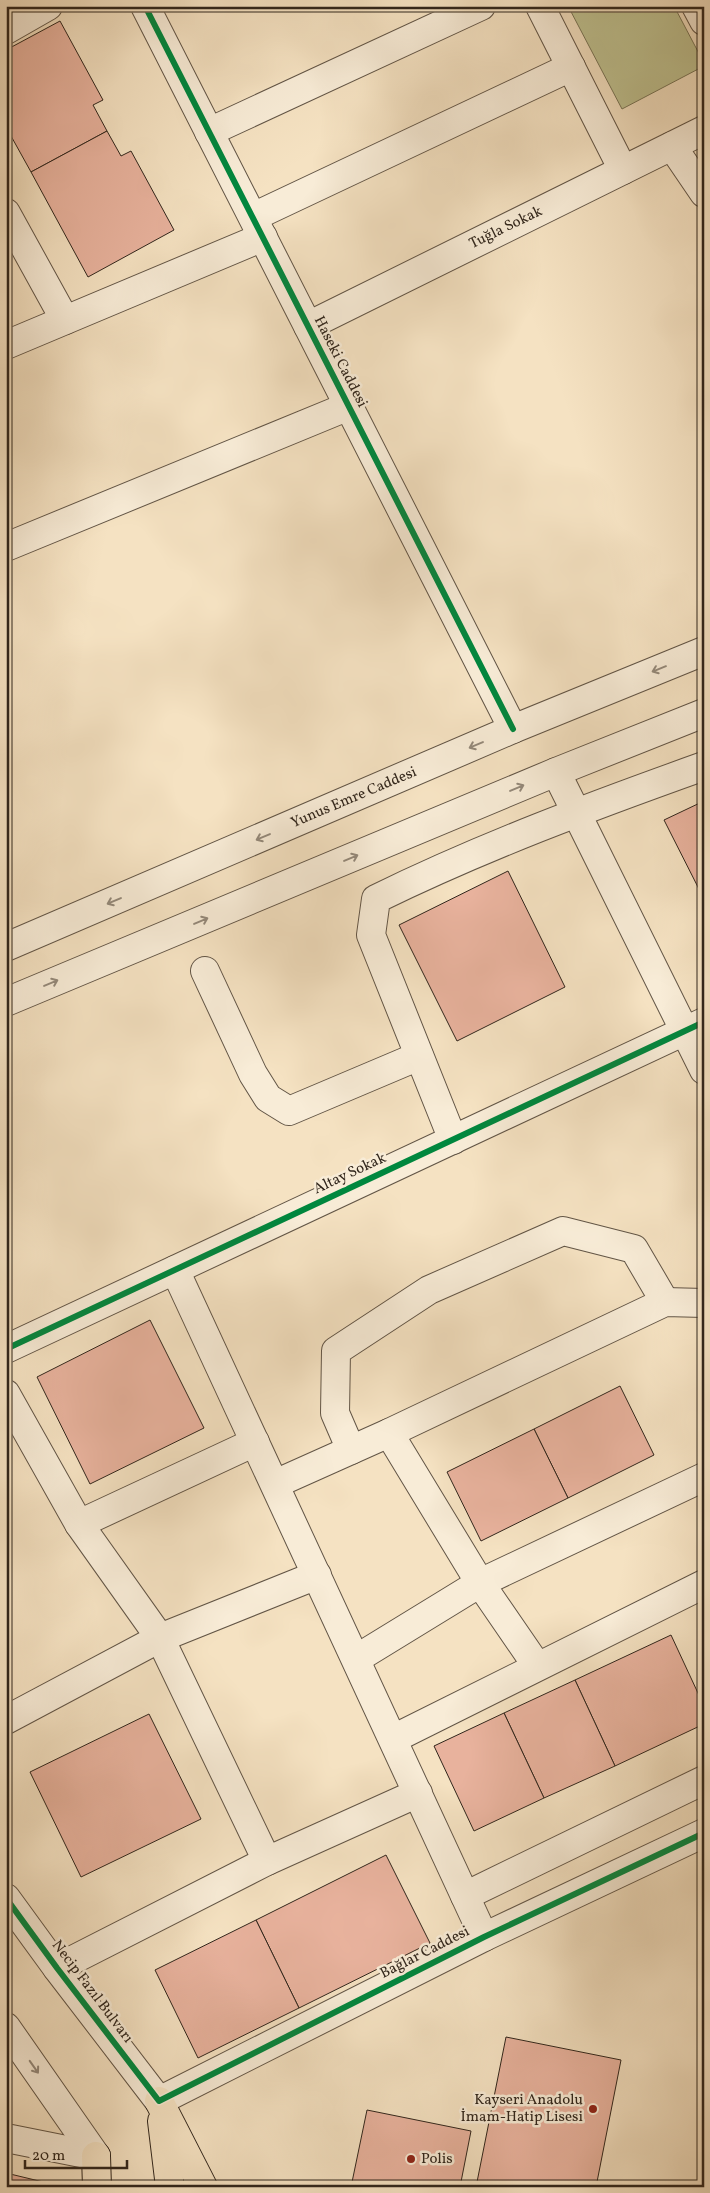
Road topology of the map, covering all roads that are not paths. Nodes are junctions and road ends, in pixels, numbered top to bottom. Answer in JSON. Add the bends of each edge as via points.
{"nodes":[{"id":1,"x":48,"y":6,"type":"edge"},
{"id":2,"x":145,"y":6,"type":"edge"},
{"id":3,"x":481,"y":6,"type":"edge"},
{"id":4,"x":540,"y":6,"type":"edge"},
{"id":5,"x":696,"y":6,"type":"edge"},
{"id":6,"x":704,"y":21,"type":"edge"},
{"id":7,"x":6,"y":30,"type":"edge"},
{"id":8,"x":571,"y":67,"type":"junction"},
{"id":9,"x":704,"y":130,"type":"edge"},
{"id":10,"x":209,"y":132,"type":"junction"},
{"id":11,"x":672,"y":146,"type":"junction"},
{"id":12,"x":623,"y":170,"type":"junction"},
{"id":13,"x":704,"y":194,"type":"edge"},
{"id":14,"x":6,"y":213,"type":"edge"},
{"id":15,"x":258,"y":227,"type":"junction"},
{"id":16,"x":66,"y":320,"type":"junction"},
{"id":17,"x":308,"y":326,"type":"junction"},
{"id":18,"x":6,"y":345,"type":"edge"},
{"id":19,"x":349,"y":406,"type":"junction"},
{"id":20,"x":6,"y":547,"type":"edge"},
{"id":21,"x":704,"y":651,"type":"edge"},
{"id":22,"x":704,"y":713,"type":"edge"},
{"id":23,"x":514,"y":729,"type":"junction"},
{"id":24,"x":704,"y":766,"type":"edge"},
{"id":25,"x":556,"y":772,"type":"junction"},
{"id":26,"x":575,"y":812,"type":"junction"},
{"id":27,"x":6,"y":948,"type":"edge"},
{"id":28,"x":205,"y":971,"type":"dead end"},
{"id":29,"x":6,"y":1002,"type":"edge"},
{"id":30,"x":694,"y":1027,"type":"edge"},
{"id":31,"x":419,"y":1056,"type":"junction"},
{"id":32,"x":704,"y":1070,"type":"edge"},
{"id":33,"x":453,"y":1140,"type":"junction"},
{"id":34,"x":176,"y":1270,"type":"junction"},
{"id":35,"x":665,"y":1302,"type":"junction"},
{"id":36,"x":704,"y":1303,"type":"edge"},
{"id":37,"x":6,"y":1349,"type":"edge"},
{"id":38,"x":6,"y":1394,"type":"edge"},
{"id":39,"x":389,"y":1433,"type":"junction"},
{"id":40,"x":255,"y":1442,"type":"junction"},
{"id":41,"x":351,"y":1450,"type":"junction"},
{"id":42,"x":704,"y":1477,"type":"edge"},
{"id":43,"x":275,"y":1484,"type":"junction"},
{"id":44,"x":79,"y":1524,"type":"junction"},
{"id":45,"x":317,"y":1575,"type":"junction"},
{"id":46,"x":480,"y":1583,"type":"junction"},
{"id":47,"x":704,"y":1584,"type":"edge"},
{"id":48,"x":160,"y":1638,"type":"junction"},
{"id":49,"x":356,"y":1659,"type":"junction"},
{"id":50,"x":537,"y":1666,"type":"junction"},
{"id":51,"x":6,"y":1720,"type":"edge"},
{"id":52,"x":393,"y":1739,"type":"junction"},
{"id":53,"x":704,"y":1780,"type":"edge"},
{"id":54,"x":418,"y":1793,"type":"junction"},
{"id":55,"x":704,"y":1833,"type":"edge"},
{"id":56,"x":267,"y":1861,"type":"junction"},
{"id":57,"x":466,"y":1896,"type":"junction"},
{"id":58,"x":6,"y":1898,"type":"edge"},
{"id":59,"x":484,"y":1937,"type":"junction"},
{"id":60,"x":57,"y":1968,"type":"junction"},
{"id":61,"x":6,"y":2027,"type":"edge"},
{"id":62,"x":160,"y":2101,"type":"junction"},
{"id":63,"x":6,"y":2138,"type":"edge"},
{"id":64,"x":96,"y":2156,"type":"junction"},
{"id":65,"x":97,"y":2187,"type":"edge"},
{"id":66,"x":170,"y":2187,"type":"edge"},
{"id":67,"x":203,"y":2187,"type":"edge"}],
"edges":[{"from":1,"to":7,"type":"street"},
{"from":2,"to":10,"type":"street","name":"Haseki Caddesi"},
{"from":3,"to":10,"type":"street"},
{"from":4,"to":8,"type":"street"},
{"from":5,"to":6,"type":"street"},
{"from":8,"to":12,"type":"street"},
{"from":8,"to":15,"type":"street"},
{"from":9,"to":11,"type":"street","name":"Tuğla Sokak"},
{"from":10,"to":15,"type":"street","name":"Haseki Caddesi"},
{"from":11,"to":12,"type":"street","name":"Tuğla Sokak"},
{"from":11,"to":13,"type":"street"},
{"from":12,"to":17,"type":"street","name":"Tuğla Sokak"},
{"from":14,"to":16,"type":"street"},
{"from":15,"to":16,"type":"street"},
{"from":15,"to":17,"type":"street","name":"Haseki Caddesi"},
{"from":16,"to":18,"type":"street"},
{"from":17,"to":19,"type":"street","name":"Haseki Caddesi"},
{"from":19,"to":20,"type":"street"},
{"from":19,"to":23,"type":"street","name":"Haseki Caddesi"},
{"from":21,"to":23,"type":"street","name":"Yunus Emre Caddesi","one_way":true},
{"from":22,"to":25,"type":"street"},
{"from":23,"to":27,"type":"street","name":"Yunus Emre Caddesi","one_way":true},
{"from":24,"to":26,"type":"street"},
{"from":25,"to":26,"type":"street"},
{"from":29,"to":25,"type":"street","one_way":true},
{"from":26,"to":30,"type":"street"},
{"from":26,"to":31,"type":"street","via":[[436,870],[376,899],[371,935]]},
{"from":28,"to":31,"type":"street","via":[[253,1074],[268,1098],[289,1111]]},
{"from":30,"to":32,"type":"street"},
{"from":30,"to":33,"type":"street","name":"Altay Sokak"},
{"from":31,"to":33,"type":"street"},
{"from":33,"to":34,"type":"street","name":"Altay Sokak"},
{"from":34,"to":37,"type":"street","name":"Altay Sokak"},
{"from":34,"to":40,"type":"street"},
{"from":35,"to":36,"type":"street"},
{"from":35,"to":39,"type":"street"},
{"from":35,"to":41,"type":"street","via":[[634,1249],[563,1231],[429,1290],[336,1351],[335,1413]]},
{"from":38,"to":44,"type":"street"},
{"from":39,"to":41,"type":"street"},
{"from":39,"to":46,"type":"street"},
{"from":40,"to":43,"type":"street"},
{"from":40,"to":44,"type":"street"},
{"from":41,"to":43,"type":"street"},
{"from":42,"to":46,"type":"street"},
{"from":43,"to":45,"type":"street"},
{"from":44,"to":48,"type":"street"},
{"from":45,"to":48,"type":"street"},
{"from":45,"to":49,"type":"street"},
{"from":46,"to":49,"type":"street"},
{"from":46,"to":50,"type":"street"},
{"from":47,"to":50,"type":"street"},
{"from":48,"to":51,"type":"street"},
{"from":48,"to":56,"type":"street"},
{"from":49,"to":52,"type":"street"},
{"from":50,"to":52,"type":"street"},
{"from":52,"to":54,"type":"street"},
{"from":53,"to":57,"type":"street"},
{"from":54,"to":56,"type":"street"},
{"from":54,"to":57,"type":"street"},
{"from":55,"to":59,"type":"street","name":"Bağlar Caddesi"},
{"from":56,"to":60,"type":"street"},
{"from":57,"to":59,"type":"street"},
{"from":58,"to":60,"type":"street","name":"Necip Fazıl Bulvarı"},
{"from":59,"to":62,"type":"street","name":"Bağlar Caddesi"},
{"from":60,"to":62,"type":"street","name":"Necip Fazıl Bulvarı"},
{"from":61,"to":64,"type":"street","one_way":true},
{"from":62,"to":66,"type":"highway"},
{"from":62,"to":67,"type":"highway"},
{"from":63,"to":64,"type":"street"},
{"from":64,"to":65,"type":"highway"}]}
